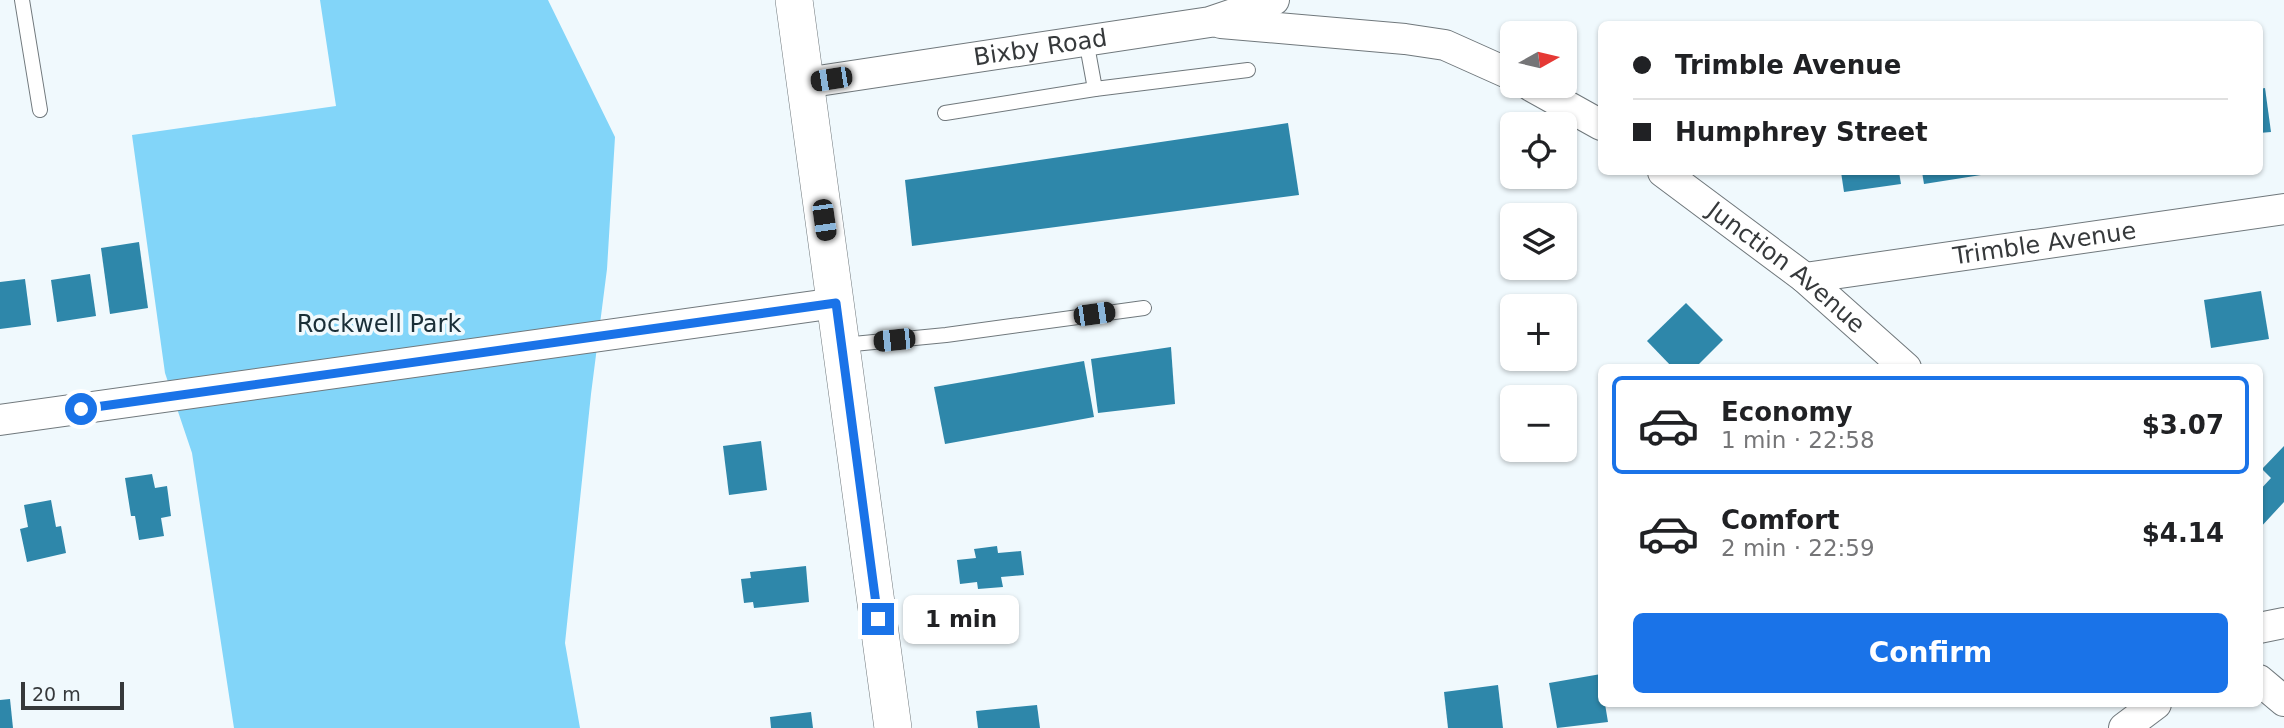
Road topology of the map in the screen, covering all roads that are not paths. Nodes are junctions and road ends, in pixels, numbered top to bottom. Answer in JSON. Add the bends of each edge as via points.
{"nodes":[{"id":1,"x":22,"y":0,"type":"edge"},
{"id":2,"x":794,"y":0,"type":"edge"},
{"id":3,"x":1274,"y":0,"type":"edge"},
{"id":4,"x":1210,"y":22,"type":"junction"},
{"id":5,"x":1086,"y":40,"type":"junction"},
{"id":6,"x":1248,"y":70,"type":"dead end"},
{"id":7,"x":1500,"y":70,"type":"edge"},
{"id":8,"x":805,"y":83,"type":"junction"},
{"id":9,"x":1096,"y":89,"type":"junction"},
{"id":10,"x":1553,"y":98,"type":"edge"},
{"id":11,"x":40,"y":110,"type":"dead end"},
{"id":12,"x":945,"y":113,"type":"dead end"},
{"id":13,"x":1598,"y":123,"type":"edge"},
{"id":14,"x":1667,"y":175,"type":"edge"},
{"id":15,"x":2284,"y":209,"type":"edge"},
{"id":16,"x":1805,"y":278,"type":"junction"},
{"id":17,"x":836,"y":303,"type":"junction"},
{"id":18,"x":1144,"y":308,"type":"dead end"},
{"id":19,"x":841,"y":345,"type":"junction"},
{"id":20,"x":1902,"y":364,"type":"edge"},
{"id":21,"x":0,"y":420,"type":"edge"},
{"id":22,"x":2284,"y":623,"type":"edge"},
{"id":23,"x":2263,"y":627,"type":"edge"},
{"id":24,"x":2263,"y":683,"type":"edge"},
{"id":25,"x":2284,"y":701,"type":"edge"},
{"id":26,"x":2152,"y":707,"type":"edge"},
{"id":27,"x":893,"y":728,"type":"edge"},
{"id":28,"x":2124,"y":728,"type":"edge"}],
"edges":[{"from":1,"to":11,"type":"lane"},
{"from":2,"to":8,"type":"street"},
{"from":3,"to":4,"type":"street","name":"Bixby Road"},
{"from":4,"to":5,"type":"street","name":"Bixby Road"},
{"from":4,"to":7,"type":"street","via":[[1445,45]]},
{"from":5,"to":8,"type":"street","name":"Bixby Road"},
{"from":5,"to":9,"type":"lane"},
{"from":6,"to":9,"type":"lane"},
{"from":8,"to":17,"type":"street"},
{"from":9,"to":12,"type":"lane"},
{"from":10,"to":13,"type":"street"},
{"from":14,"to":16,"type":"street","name":"Junction Avenue"},
{"from":15,"to":16,"type":"street","name":"Trimble Avenue"},
{"from":16,"to":20,"type":"street","name":"Junction Avenue"},
{"from":17,"to":19,"type":"street"},
{"from":17,"to":21,"type":"street"},
{"from":18,"to":19,"type":"lane"},
{"from":19,"to":27,"type":"street"},
{"from":22,"to":23,"type":"street"},
{"from":24,"to":25,"type":"street"},
{"from":26,"to":28,"type":"street"}]}
